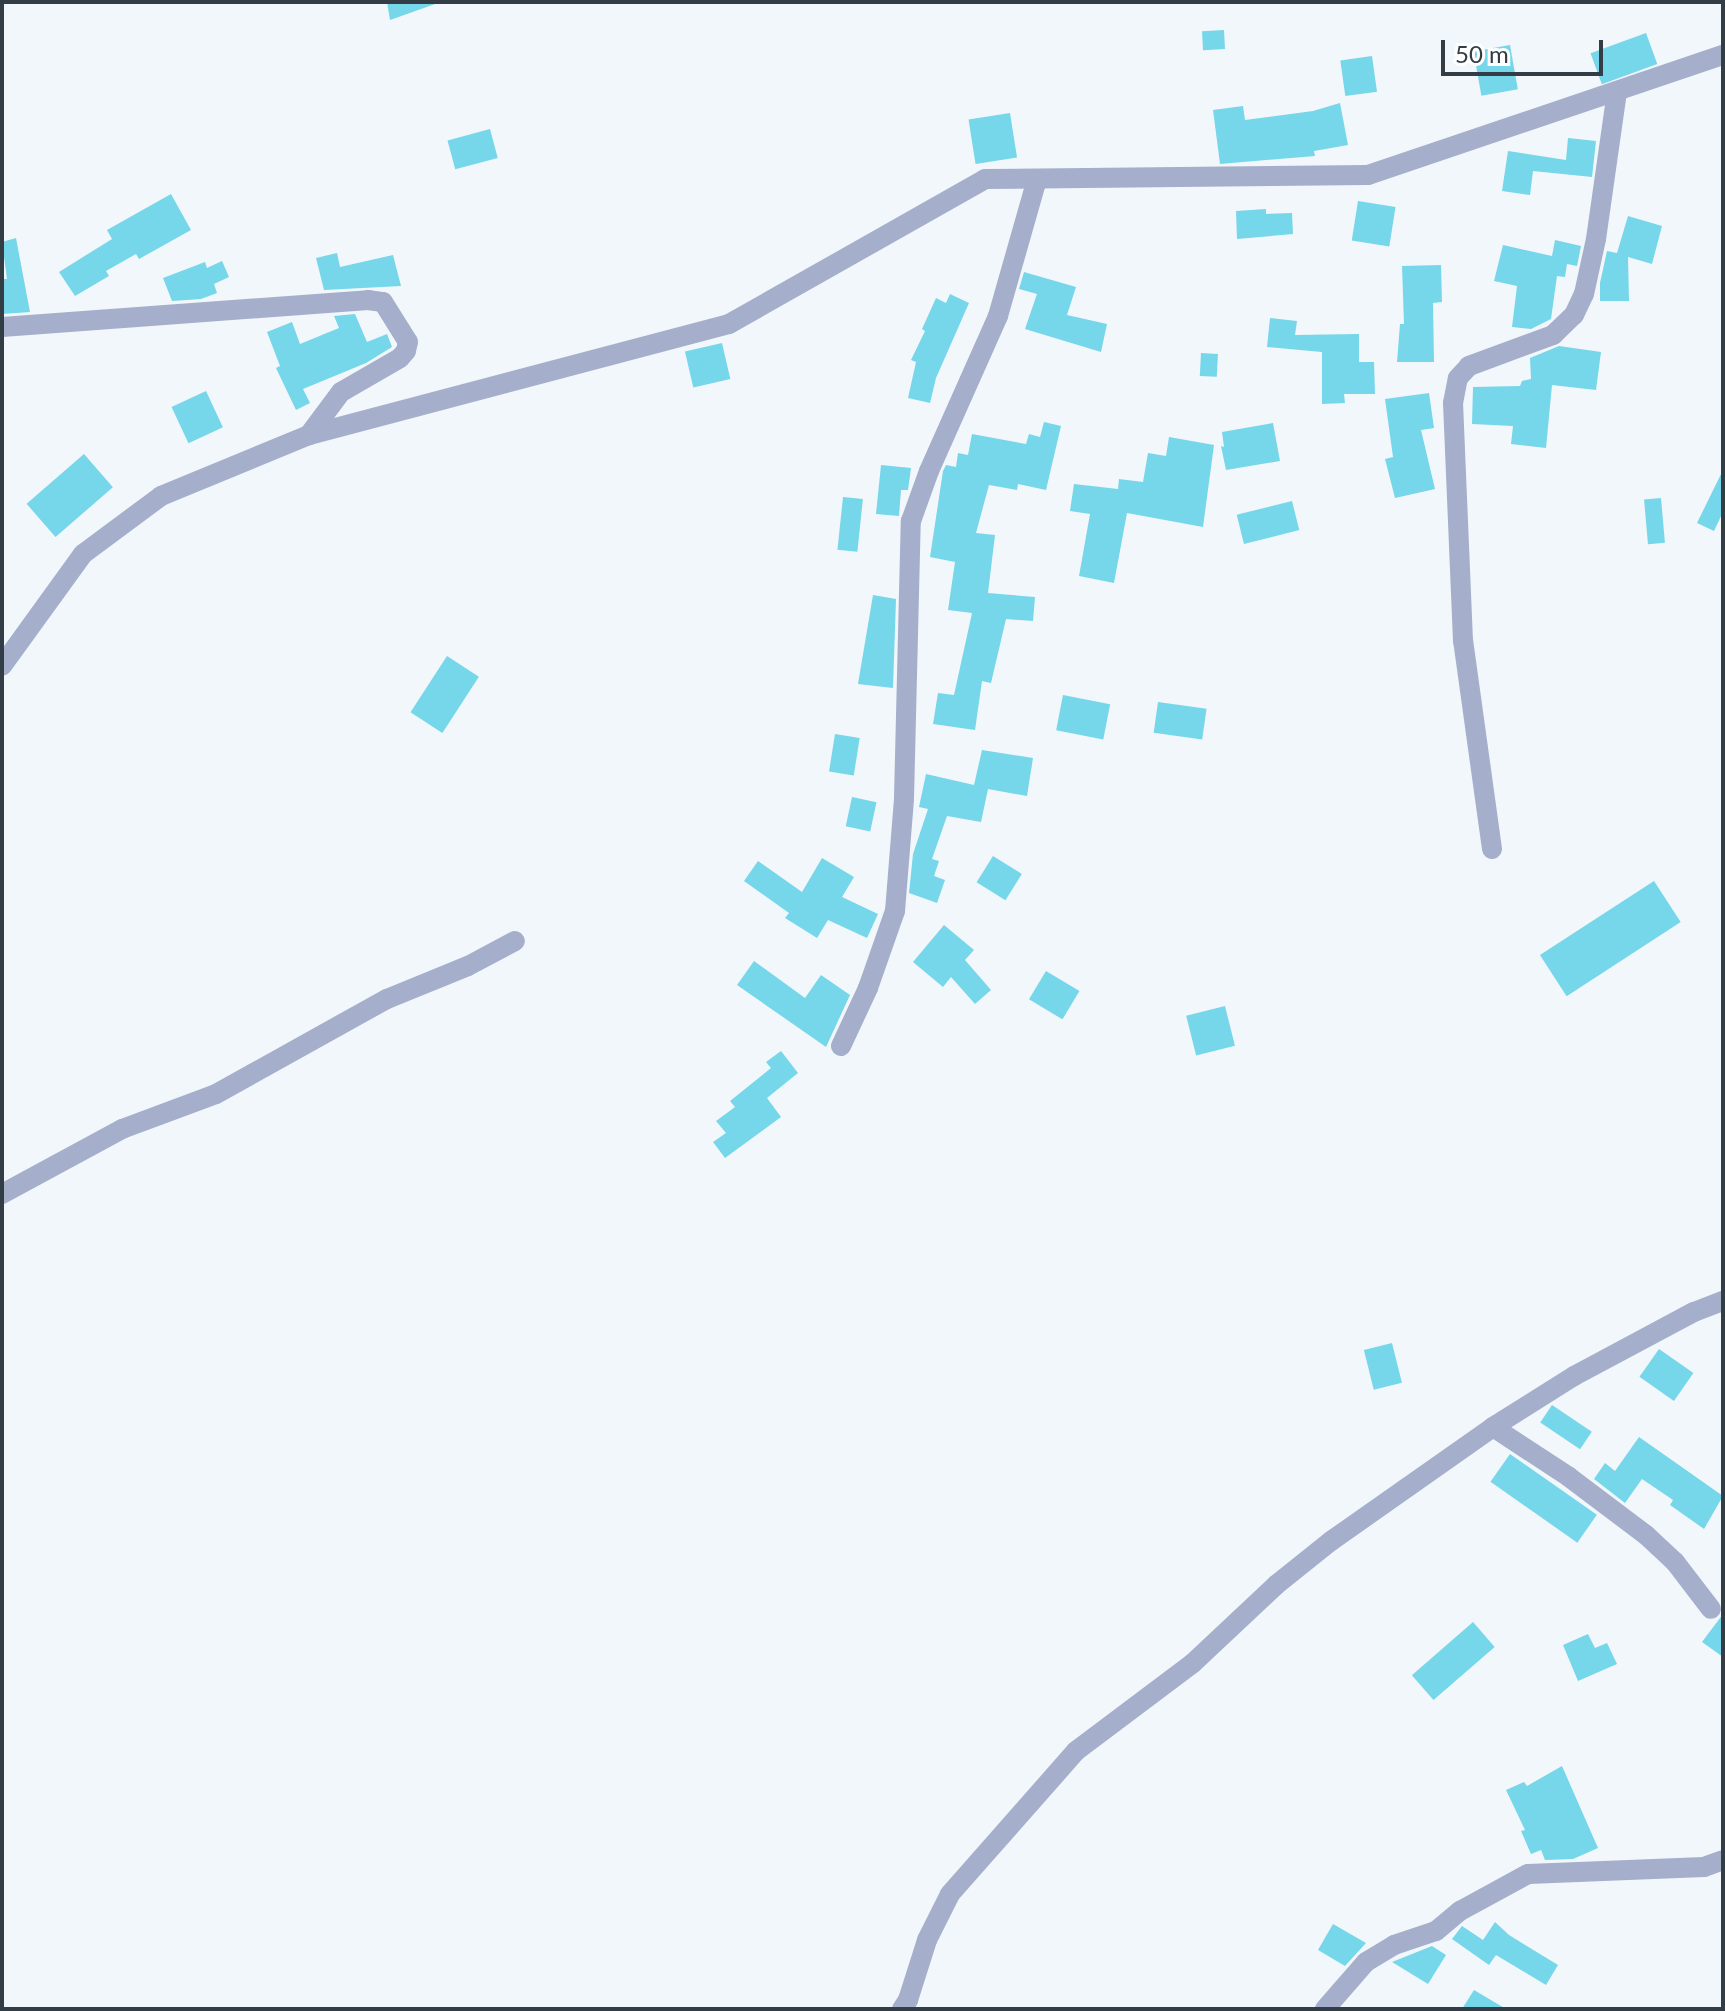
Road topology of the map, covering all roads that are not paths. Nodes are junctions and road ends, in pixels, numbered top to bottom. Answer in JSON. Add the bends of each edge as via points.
{"nodes":[{"id":1,"x":1723,"y":55,"type":"edge"},
{"id":2,"x":1617,"y":91,"type":"junction"},
{"id":3,"x":1037,"y":179,"type":"junction"},
{"id":4,"x":2,"y":327,"type":"edge"},
{"id":5,"x":309,"y":435,"type":"junction"},
{"id":6,"x":2,"y":666,"type":"edge"},
{"id":7,"x":1492,"y":849,"type":"dead end"},
{"id":8,"x":515,"y":941,"type":"dead end"},
{"id":9,"x":841,"y":1046,"type":"dead end"},
{"id":10,"x":2,"y":1194,"type":"edge"},
{"id":11,"x":1723,"y":1301,"type":"edge"},
{"id":12,"x":1493,"y":1427,"type":"junction"},
{"id":13,"x":1711,"y":1609,"type":"dead end"},
{"id":14,"x":1723,"y":1860,"type":"edge"},
{"id":15,"x":902,"y":2009,"type":"edge"},
{"id":16,"x":1325,"y":2009,"type":"edge"}],
"edges":[{"from":1,"to":2,"type":"street"},
{"from":2,"to":3,"type":"street","via":[[1368,175]]},
{"from":2,"to":7,"type":"street","via":[[1596,239],[1574,315],[1553,335],[1469,366],[1458,378],[1453,403],[1463,641]]},
{"from":3,"to":5,"type":"street","via":[[985,179],[729,324]]},
{"from":3,"to":9,"type":"street","via":[[998,316],[911,521],[904,798],[895,911]]},
{"from":4,"to":5,"type":"street","via":[[383,302],[408,342],[406,351],[341,392]]},
{"from":5,"to":6,"type":"street","via":[[161,496],[83,554]]},
{"from":8,"to":10,"type":"street","via":[[387,999],[216,1094],[122,1129]]},
{"from":11,"to":12,"type":"street","via":[[1574,1376]]},
{"from":12,"to":13,"type":"street","via":[[1646,1535]]},
{"from":12,"to":15,"type":"street","via":[[1331,1541],[1193,1663],[1076,1751],[950,1894]]},
{"from":14,"to":16,"type":"street","via":[[1704,1867],[1528,1874],[1460,1911],[1436,1931],[1394,1945],[1366,1962]]}]}
